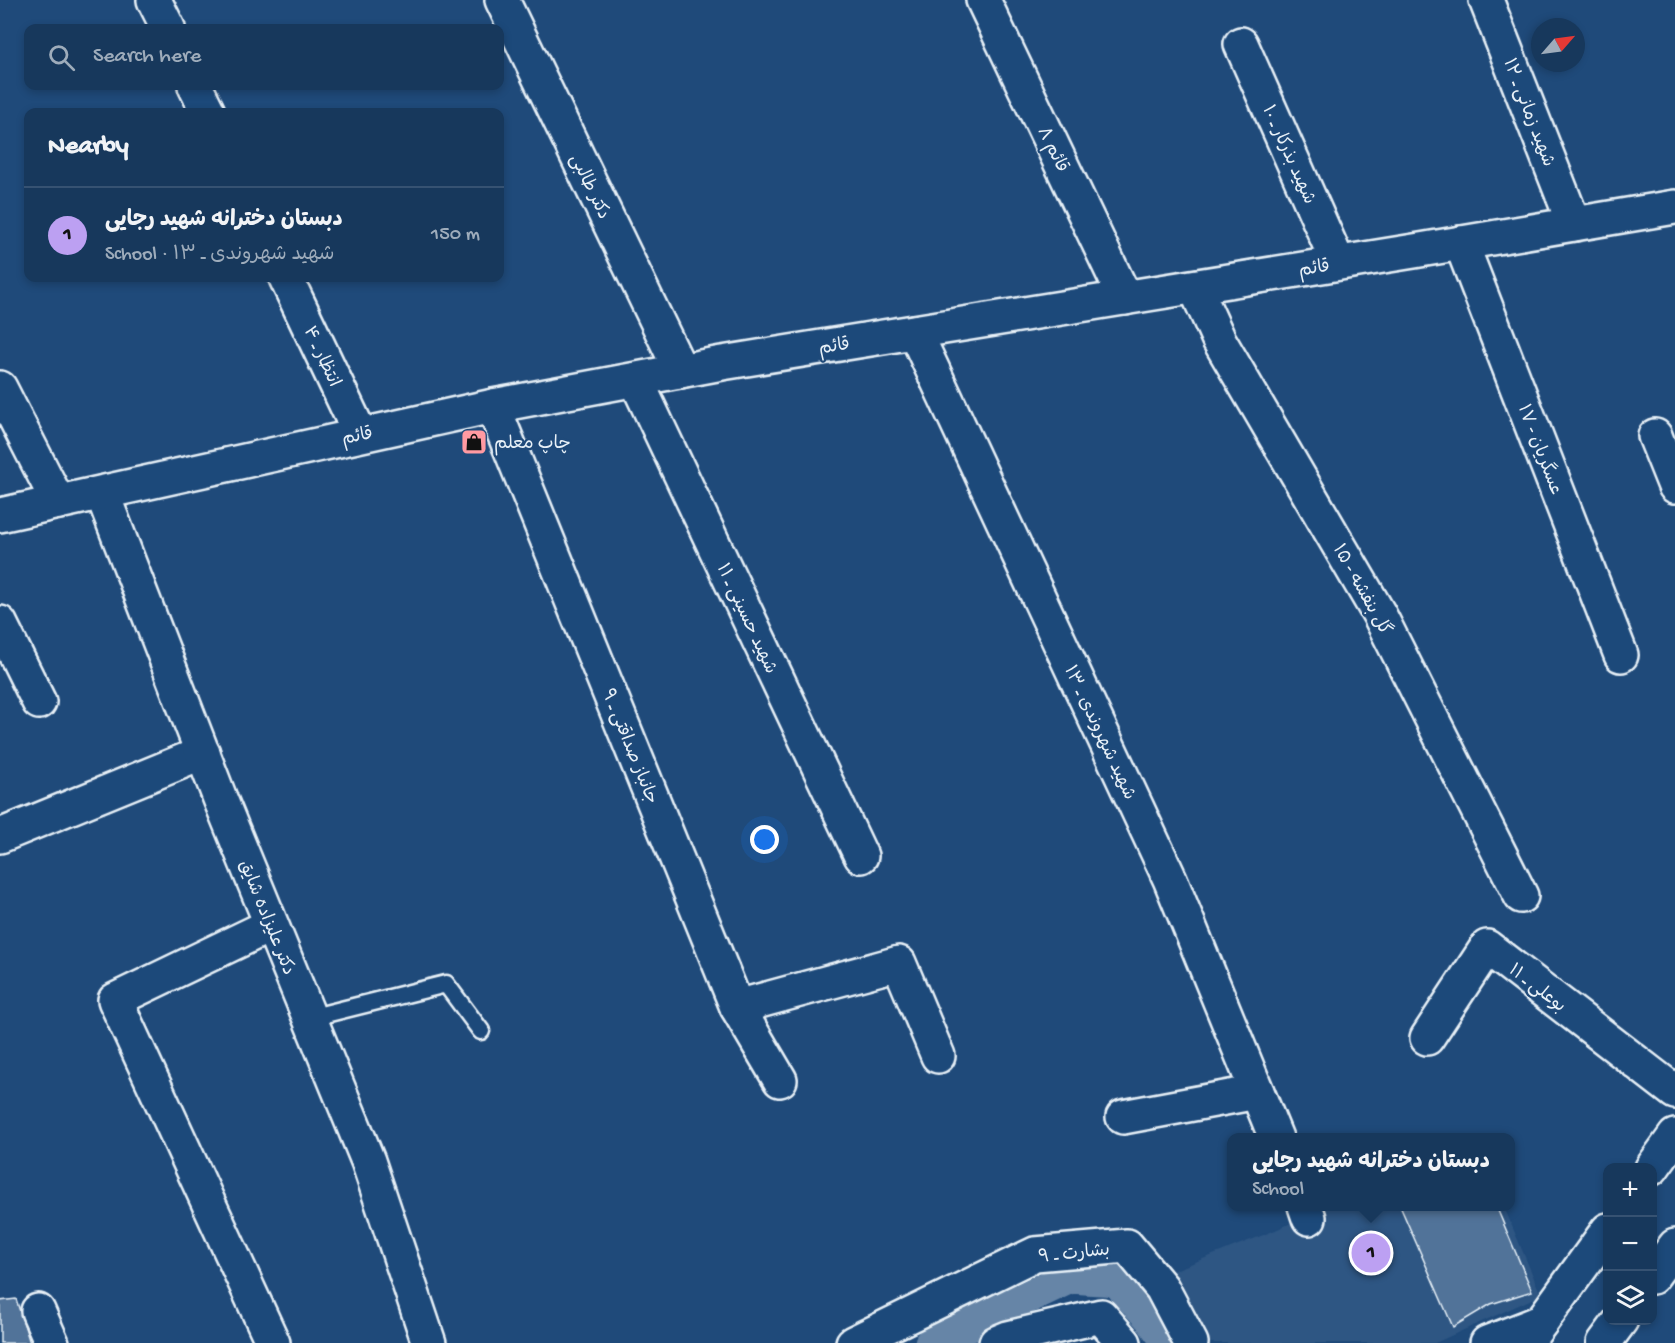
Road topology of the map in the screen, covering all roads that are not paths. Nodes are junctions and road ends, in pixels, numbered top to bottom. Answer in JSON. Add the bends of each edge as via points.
{"nodes":[{"id":1,"x":154,"y":0,"type":"edge"},
{"id":2,"x":502,"y":0,"type":"edge"},
{"id":3,"x":983,"y":0,"type":"edge"},
{"id":4,"x":1486,"y":0,"type":"edge"},
{"id":5,"x":166,"y":24,"type":"edge"},
{"id":6,"x":1241,"y":44,"type":"dead end"},
{"id":7,"x":197,"y":90,"type":"edge"},
{"id":8,"x":206,"y":108,"type":"edge"},
{"id":9,"x":1675,"y":207,"type":"edge"},
{"id":10,"x":1574,"y":224,"type":"junction"},
{"id":11,"x":1461,"y":243,"type":"junction"},
{"id":12,"x":1338,"y":263,"type":"junction"},
{"id":13,"x":288,"y":282,"type":"edge"},
{"id":14,"x":1195,"y":287,"type":"junction"},
{"id":15,"x":1125,"y":298,"type":"junction"},
{"id":16,"x":915,"y":332,"type":"junction"},
{"id":17,"x":681,"y":371,"type":"junction"},
{"id":18,"x":636,"y":380,"type":"junction"},
{"id":19,"x":0,"y":388,"type":"edge"},
{"id":20,"x":493,"y":406,"type":"junction"},
{"id":21,"x":360,"y":434,"type":"junction"},
{"id":22,"x":1655,"y":436,"type":"dead end"},
{"id":23,"x":1675,"y":486,"type":"edge"},
{"id":24,"x":102,"y":493,"type":"junction"},
{"id":25,"x":58,"y":502,"type":"junction"},
{"id":26,"x":0,"y":515,"type":"edge"},
{"id":27,"x":0,"y":623,"type":"edge"},
{"id":28,"x":1621,"y":655,"type":"dead end"},
{"id":29,"x":39,"y":702,"type":"dead end"},
{"id":30,"x":202,"y":753,"type":"junction"},
{"id":31,"x":0,"y":836,"type":"edge"},
{"id":32,"x":861,"y":856,"type":"dead end"},
{"id":33,"x":1521,"y":896,"type":"dead end"},
{"id":34,"x":271,"y":925,"type":"junction"},
{"id":35,"x":737,"y":1007,"type":"junction"},
{"id":36,"x":309,"y":1018,"type":"junction"},
{"id":37,"x":481,"y":1031,"type":"dead end"},
{"id":38,"x":1427,"y":1038,"type":"dead end"},
{"id":39,"x":938,"y":1056,"type":"dead end"},
{"id":40,"x":780,"y":1080,"type":"dead end"},
{"id":41,"x":1257,"y":1092,"type":"junction"},
{"id":42,"x":1675,"y":1092,"type":"edge"},
{"id":43,"x":1123,"y":1117,"type":"dead end"},
{"id":44,"x":1274,"y":1133,"type":"edge"},
{"id":45,"x":1675,"y":1136,"type":"edge"},
{"id":46,"x":1655,"y":1163,"type":"edge"},
{"id":47,"x":1603,"y":1237,"type":"edge"},
{"id":48,"x":38,"y":1311,"type":"dead end"},
{"id":49,"x":1617,"y":1325,"type":"edge"},
{"id":50,"x":1533,"y":1332,"type":"edge"},
{"id":51,"x":52,"y":1343,"type":"edge"},
{"id":52,"x":273,"y":1343,"type":"edge"},
{"id":53,"x":429,"y":1343,"type":"edge"},
{"id":54,"x":853,"y":1343,"type":"edge"},
{"id":55,"x":996,"y":1343,"type":"edge"},
{"id":56,"x":1124,"y":1343,"type":"edge"},
{"id":57,"x":1191,"y":1343,"type":"edge"},
{"id":58,"x":1487,"y":1343,"type":"edge"},
{"id":59,"x":1604,"y":1343,"type":"edge"}],
"edges":[{"from":1,"to":5,"type":"street"},
{"from":2,"to":17,"type":"street","name":"دکتر طالبی"},
{"from":3,"to":15,"type":"street","name":"قائم ۸"},
{"from":4,"to":10,"type":"street","name":"شهید زمانی ـ ۱۲"},
{"from":6,"to":12,"type":"street","name":"شهید بذرکار ـ ۱۰"},
{"from":7,"to":8,"type":"street"},
{"from":9,"to":10,"type":"street","name":"قائم"},
{"from":10,"to":11,"type":"street","name":"قائم"},
{"from":11,"to":12,"type":"street","name":"قائم"},
{"from":11,"to":28,"type":"street","name":"عسگریان - ۱۷"},
{"from":12,"to":14,"type":"street","name":"قائم"},
{"from":13,"to":21,"type":"street","name":"انتظار ـ ۴"},
{"from":14,"to":15,"type":"street","name":"قائم"},
{"from":14,"to":33,"type":"street","name":"گل بنفشه - ۱۵","via":[[1219,340],[1379,614]]},
{"from":15,"to":16,"type":"street","name":"قائم"},
{"from":16,"to":17,"type":"street","name":"قائم"},
{"from":16,"to":41,"type":"street","name":"شهید شهروندی ـ ۱۳","via":[[1170,879]]},
{"from":17,"to":18,"type":"street","name":"قائم"},
{"from":18,"to":20,"type":"street","name":"قائم"},
{"from":18,"to":32,"type":"street","name":"شهید حسینی ـ ۱۱"},
{"from":19,"to":25,"type":"street"},
{"from":20,"to":21,"type":"street","name":"قائم"},
{"from":20,"to":35,"type":"street","name":"جانباز صداقتی ـ ۹"},
{"from":21,"to":24,"type":"street","name":"قائم"},
{"from":22,"to":23,"type":"street"},
{"from":24,"to":25,"type":"street","name":"قائم"},
{"from":24,"to":30,"type":"street","name":"دکتر علیزاده شایق"},
{"from":25,"to":26,"type":"street","name":"قائم"},
{"from":27,"to":29,"type":"street"},
{"from":30,"to":31,"type":"street"},
{"from":30,"to":34,"type":"street","name":"دکتر علیزاده شایق"},
{"from":34,"to":36,"type":"street","name":"دکتر علیزاده شایق"},
{"from":34,"to":52,"type":"street","via":[[115,1000]]},
{"from":35,"to":39,"type":"street","via":[[899,963]]},
{"from":35,"to":40,"type":"street","name":"جانباز صداقتی ـ ۹"},
{"from":36,"to":37,"type":"lane","via":[[446,984]]},
{"from":36,"to":53,"type":"street","name":"دکتر علیزاده شایق","via":[[368,1161]]},
{"from":38,"to":42,"type":"street","name":"بوعلی ـ ۱۱","via":[[1487,947]]},
{"from":41,"to":43,"type":"street"},
{"from":41,"to":44,"type":"street","name":"شهید شهروندی ـ ۱۳"},
{"from":45,"to":46,"type":"street"},
{"from":47,"to":50,"type":"street"},
{"from":48,"to":51,"type":"street"},
{"from":49,"to":59,"type":"street"},
{"from":50,"to":58,"type":"street"},
{"from":54,"to":57,"type":"street","name":"بشارت ـ ۹","via":[[1035,1254],[1127,1246],[1162,1288]]},
{"from":55,"to":56,"type":"street","via":[[1101,1316]]}]}
